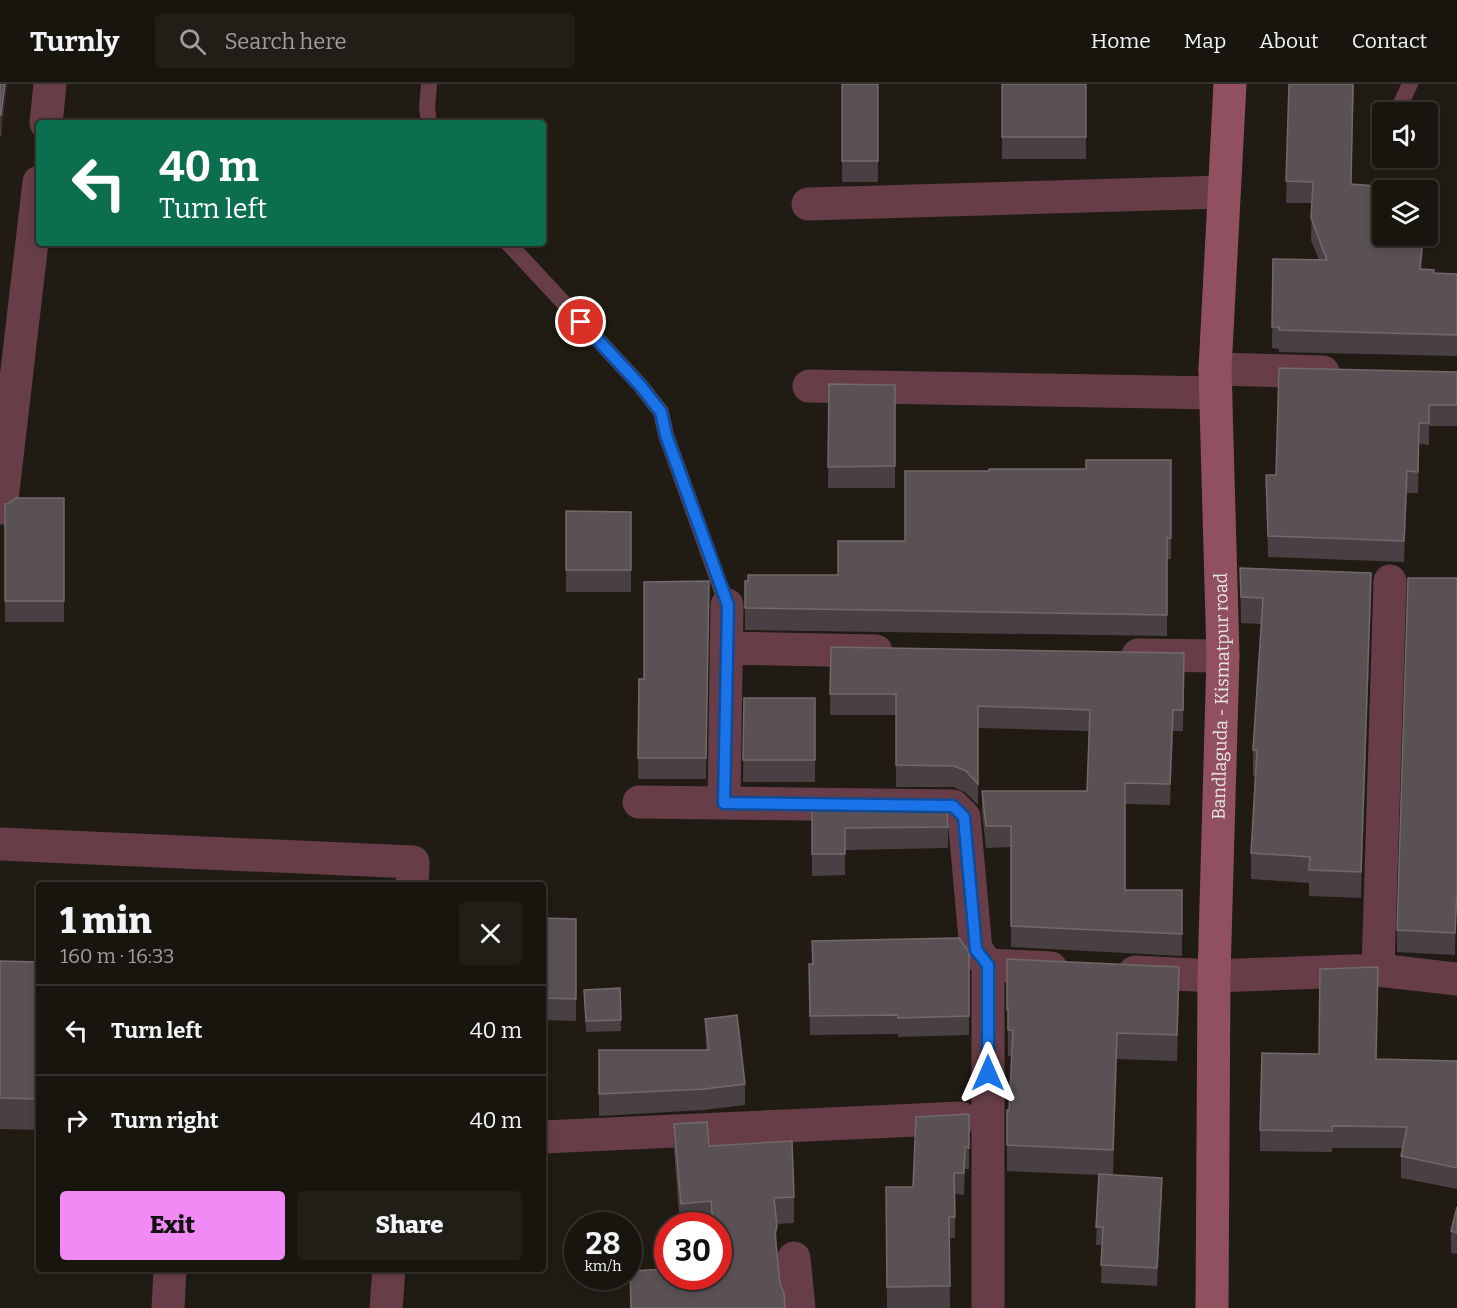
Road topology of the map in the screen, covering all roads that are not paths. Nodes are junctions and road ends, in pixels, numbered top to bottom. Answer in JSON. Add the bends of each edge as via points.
{"nodes":[{"id":1,"x":50,"y":84,"type":"edge"},
{"id":2,"x":429,"y":84,"type":"edge"},
{"id":3,"x":1230,"y":84,"type":"edge"},
{"id":4,"x":1410,"y":84,"type":"edge"},
{"id":5,"x":1402,"y":102,"type":"edge"},
{"id":6,"x":46,"y":120,"type":"edge"},
{"id":7,"x":429,"y":120,"type":"edge"},
{"id":8,"x":1224,"y":192,"type":"junction"},
{"id":9,"x":808,"y":204,"type":"dead end"},
{"id":10,"x":36,"y":208,"type":"edge"},
{"id":11,"x":511,"y":246,"type":"edge"},
{"id":12,"x":1353,"y":372,"type":"edge"},
{"id":13,"x":1216,"y":381,"type":"junction"},
{"id":14,"x":809,"y":386,"type":"dead end"},
{"id":15,"x":2,"y":508,"type":"edge"},
{"id":16,"x":1221,"y":574,"type":"junction"},
{"id":17,"x":1255,"y":575,"type":"edge"},
{"id":18,"x":1356,"y":580,"type":"edge"},
{"id":19,"x":1423,"y":581,"type":"edge"},
{"id":20,"x":1390,"y":582,"type":"junction"},
{"id":21,"x":728,"y":605,"type":"joint"},
{"id":22,"x":727,"y":648,"type":"junction"},
{"id":23,"x":904,"y":651,"type":"edge"},
{"id":24,"x":1105,"y":655,"type":"edge"},
{"id":25,"x":1223,"y":656,"type":"junction"},
{"id":26,"x":639,"y":802,"type":"dead end"},
{"id":27,"x":724,"y":803,"type":"junction"},
{"id":28,"x":0,"y":844,"type":"edge"},
{"id":29,"x":412,"y":882,"type":"edge"},
{"id":30,"x":988,"y":965,"type":"junction"},
{"id":31,"x":1378,"y":970,"type":"junction"},
{"id":32,"x":1214,"y":976,"type":"junction"},
{"id":33,"x":1457,"y":979,"type":"edge"},
{"id":34,"x":988,"y":1116,"type":"junction"},
{"id":35,"x":546,"y":1137,"type":"edge"},
{"id":36,"x":794,"y":1258,"type":"dead end"},
{"id":37,"x":170,"y":1272,"type":"edge"},
{"id":38,"x":388,"y":1272,"type":"edge"},
{"id":39,"x":168,"y":1308,"type":"edge"},
{"id":40,"x":386,"y":1308,"type":"edge"},
{"id":41,"x":799,"y":1308,"type":"edge"},
{"id":42,"x":988,"y":1308,"type":"edge"},
{"id":43,"x":1212,"y":1308,"type":"edge"}],
"edges":[{"from":1,"to":6,"type":"street"},
{"from":2,"to":7,"type":"lane"},
{"from":3,"to":8,"type":"street","name":"Bandlaguda - Kismatpur road"},
{"from":4,"to":5,"type":"lane"},
{"from":8,"to":9,"type":"street"},
{"from":8,"to":13,"type":"street","name":"Bandlaguda - Kismatpur road"},
{"from":10,"to":15,"type":"street"},
{"from":11,"to":21,"type":"lane","via":[[661,412]]},
{"from":12,"to":13,"type":"street"},
{"from":13,"to":14,"type":"street"},
{"from":13,"to":16,"type":"street","name":"Bandlaguda - Kismatpur road"},
{"from":16,"to":17,"type":"street"},
{"from":16,"to":25,"type":"street","name":"Bandlaguda - Kismatpur road"},
{"from":18,"to":20,"type":"street"},
{"from":19,"to":20,"type":"street"},
{"from":20,"to":31,"type":"street"},
{"from":21,"to":22,"type":"street"},
{"from":22,"to":23,"type":"street"},
{"from":22,"to":27,"type":"street"},
{"from":24,"to":25,"type":"street"},
{"from":25,"to":32,"type":"street","name":"Bandlaguda - Kismatpur road"},
{"from":26,"to":27,"type":"street"},
{"from":27,"to":30,"type":"street","via":[[953,806],[964,817],[976,950]]},
{"from":28,"to":29,"type":"street","via":[[413,862]]},
{"from":30,"to":32,"type":"street"},
{"from":30,"to":34,"type":"street"},
{"from":31,"to":32,"type":"street"},
{"from":31,"to":33,"type":"street"},
{"from":32,"to":43,"type":"street","name":"Bandlaguda - Kismatpur road"},
{"from":34,"to":35,"type":"street"},
{"from":34,"to":42,"type":"street"},
{"from":36,"to":41,"type":"street"},
{"from":37,"to":39,"type":"street"},
{"from":38,"to":40,"type":"street"}]}
